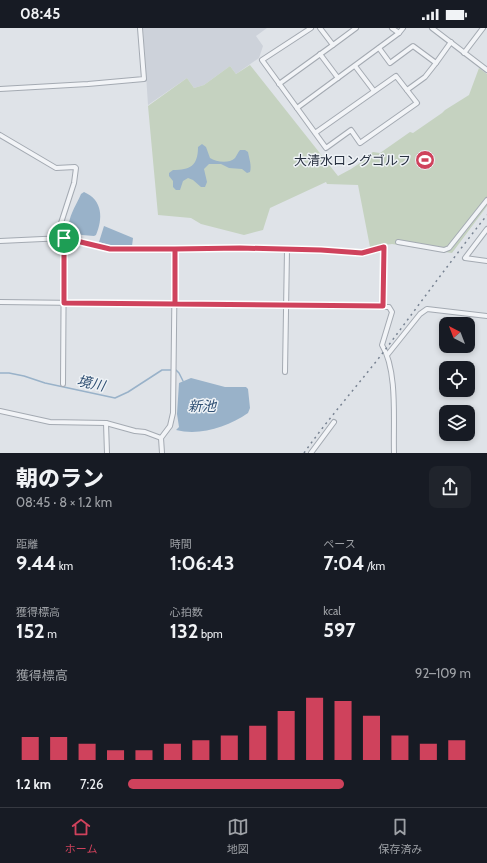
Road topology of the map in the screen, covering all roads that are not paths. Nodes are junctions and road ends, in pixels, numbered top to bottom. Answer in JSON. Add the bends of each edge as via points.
{"nodes":[{"id":1,"x":140,"y":28,"type":"edge"},
{"id":2,"x":311,"y":28,"type":"edge"},
{"id":3,"x":320,"y":28,"type":"edge"},
{"id":4,"x":356,"y":28,"type":"edge"},
{"id":5,"x":392,"y":28,"type":"edge"},
{"id":6,"x":403,"y":28,"type":"edge"},
{"id":7,"x":432,"y":28,"type":"edge"},
{"id":8,"x":483,"y":28,"type":"edge"},
{"id":9,"x":399,"y":33,"type":"junction"},
{"id":10,"x":450,"y":42,"type":"junction"},
{"id":11,"x":333,"y":45,"type":"junction"},
{"id":12,"x":378,"y":48,"type":"junction"},
{"id":13,"x":464,"y":52,"type":"junction"},
{"id":14,"x":320,"y":54,"type":"junction"},
{"id":15,"x":436,"y":62,"type":"junction"},
{"id":16,"x":355,"y":66,"type":"junction"},
{"id":17,"x":487,"y":70,"type":"edge"},
{"id":18,"x":338,"y":78,"type":"junction"},
{"id":19,"x":280,"y":84,"type":"junction"},
{"id":20,"x":0,"y":89,"type":"edge"},
{"id":21,"x":407,"y":90,"type":"junction"},
{"id":22,"x":374,"y":91,"type":"junction"},
{"id":23,"x":297,"y":108,"type":"junction"},
{"id":24,"x":316,"y":133,"type":"junction"},
{"id":25,"x":0,"y":135,"type":"edge"},
{"id":26,"x":487,"y":200,"type":"edge"},
{"id":27,"x":487,"y":229,"type":"edge"},
{"id":28,"x":64,"y":238,"type":"junction"},
{"id":29,"x":0,"y":241,"type":"edge"},
{"id":30,"x":398,"y":242,"type":"dead end"},
{"id":31,"x":175,"y":249,"type":"junction"},
{"id":32,"x":287,"y":250,"type":"junction"},
{"id":33,"x":487,"y":260,"type":"edge"},
{"id":34,"x":0,"y":302,"type":"edge"},
{"id":35,"x":64,"y":303,"type":"junction"},
{"id":36,"x":175,"y":304,"type":"junction"},
{"id":37,"x":286,"y":305,"type":"junction"},
{"id":38,"x":383,"y":306,"type":"junction"},
{"id":39,"x":487,"y":316,"type":"edge"},
{"id":40,"x":388,"y":354,"type":"junction"},
{"id":41,"x":285,"y":372,"type":"dead end"},
{"id":42,"x":63,"y":384,"type":"dead end"},
{"id":43,"x":0,"y":410,"type":"edge"},
{"id":44,"x":334,"y":422,"type":"dead end"},
{"id":45,"x":106,"y":423,"type":"junction"},
{"id":46,"x":161,"y":438,"type":"junction"},
{"id":47,"x":107,"y":453,"type":"edge"},
{"id":48,"x":162,"y":453,"type":"edge"},
{"id":49,"x":311,"y":453,"type":"edge"},
{"id":50,"x":394,"y":453,"type":"edge"}],
"edges":[{"from":1,"to":20,"type":"street","via":[[144,78]]},
{"from":2,"to":19,"type":"street","via":[[262,60]]},
{"from":3,"to":11,"type":"street"},
{"from":4,"to":11,"type":"street"},
{"from":5,"to":9,"type":"street"},
{"from":6,"to":9,"type":"street"},
{"from":7,"to":10,"type":"street"},
{"from":8,"to":13,"type":"street"},
{"from":9,"to":12,"type":"street"},
{"from":10,"to":13,"type":"street"},
{"from":10,"to":15,"type":"street"},
{"from":11,"to":14,"type":"street"},
{"from":12,"to":15,"type":"street","via":[[390,63],[413,46]]},
{"from":12,"to":16,"type":"street"},
{"from":13,"to":17,"type":"street"},
{"from":14,"to":18,"type":"street"},
{"from":14,"to":19,"type":"street"},
{"from":15,"to":21,"type":"street","via":[[425,77]]},
{"from":16,"to":18,"type":"street"},
{"from":16,"to":22,"type":"street"},
{"from":18,"to":23,"type":"street"},
{"from":19,"to":23,"type":"street"},
{"from":21,"to":22,"type":"street","via":[[396,76]]},
{"from":21,"to":24,"type":"street","via":[[417,103],[360,143],[351,130],[326,148]]},
{"from":22,"to":24,"type":"street"},
{"from":23,"to":24,"type":"street"},
{"from":25,"to":28,"type":"street","via":[[56,168],[76,168],[61,223]]},
{"from":26,"to":30,"type":"street","via":[[454,244],[446,250]]},
{"from":27,"to":33,"type":"street","via":[[465,258]]},
{"from":28,"to":29,"type":"street"},
{"from":28,"to":31,"type":"street","via":[[110,249]]},
{"from":28,"to":35,"type":"street"},
{"from":31,"to":32,"type":"street"},
{"from":31,"to":36,"type":"street"},
{"from":32,"to":37,"type":"street"},
{"from":32,"to":38,"type":"street","via":[[362,253],[384,247]]},
{"from":34,"to":35,"type":"street"},
{"from":35,"to":36,"type":"street"},
{"from":35,"to":42,"type":"street"},
{"from":36,"to":37,"type":"street"},
{"from":36,"to":46,"type":"street","via":[[173,413],[170,426]]},
{"from":37,"to":38,"type":"street"},
{"from":37,"to":41,"type":"street"},
{"from":38,"to":40,"type":"street","via":[[389,307],[392,312],[382,345]]},
{"from":39,"to":40,"type":"street","via":[[427,309],[420,314]]},
{"from":40,"to":50,"type":"street","via":[[392,377]]},
{"from":43,"to":45,"type":"street","via":[[50,422]]},
{"from":44,"to":49,"type":"street"},
{"from":45,"to":46,"type":"street"},
{"from":45,"to":47,"type":"street"},
{"from":46,"to":48,"type":"street"}]}
